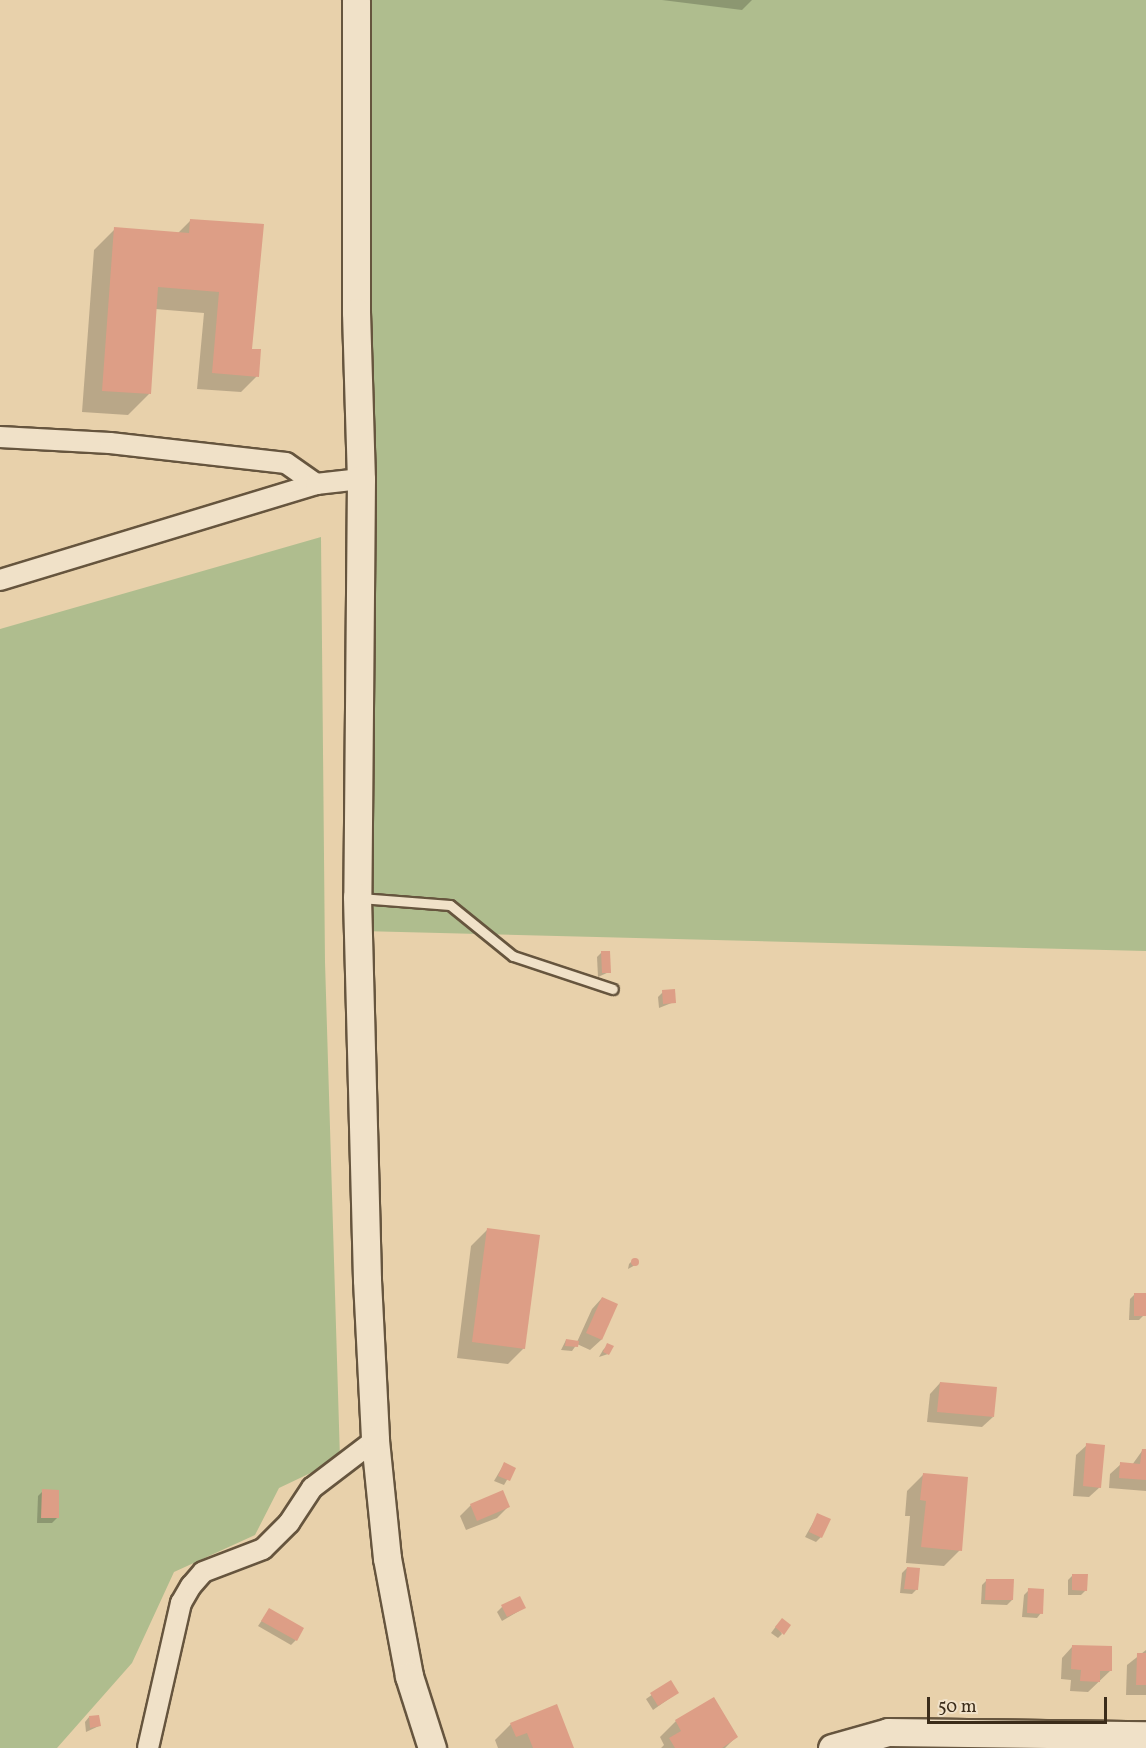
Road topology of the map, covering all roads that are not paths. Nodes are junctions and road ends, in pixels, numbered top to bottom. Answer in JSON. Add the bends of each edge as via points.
{"nodes":[{"id":1,"x":356,"y":0,"type":"edge"},
{"id":2,"x":0,"y":437,"type":"edge"},
{"id":3,"x":362,"y":479,"type":"junction"},
{"id":4,"x":316,"y":484,"type":"junction"},
{"id":5,"x":0,"y":580,"type":"edge"},
{"id":6,"x":357,"y":897,"type":"junction"},
{"id":7,"x":613,"y":989,"type":"dead end"},
{"id":8,"x":375,"y":1440,"type":"junction"},
{"id":9,"x":1146,"y":1735,"type":"edge"},
{"id":10,"x":148,"y":1748,"type":"edge"},
{"id":11,"x":432,"y":1748,"type":"edge"},
{"id":12,"x":832,"y":1748,"type":"edge"}],
"edges":[{"from":1,"to":3,"type":"main road","via":[[356,312]]},
{"from":2,"to":4,"type":"street","via":[[110,443],[286,463]]},
{"from":3,"to":4,"type":"street"},
{"from":3,"to":6,"type":"main road"},
{"from":4,"to":5,"type":"street"},
{"from":6,"to":7,"type":"lane","via":[[450,905],[513,956]]},
{"from":6,"to":8,"type":"main road","via":[[363,1185]]},
{"from":8,"to":10,"type":"street","via":[[312,1488],[288,1523],[263,1549],[203,1572],[191,1586],[180,1603]]},
{"from":8,"to":11,"type":"main road","via":[[387,1558],[398,1618],[409,1676]]},
{"from":9,"to":12,"type":"main road","via":[[888,1732]]}]}
